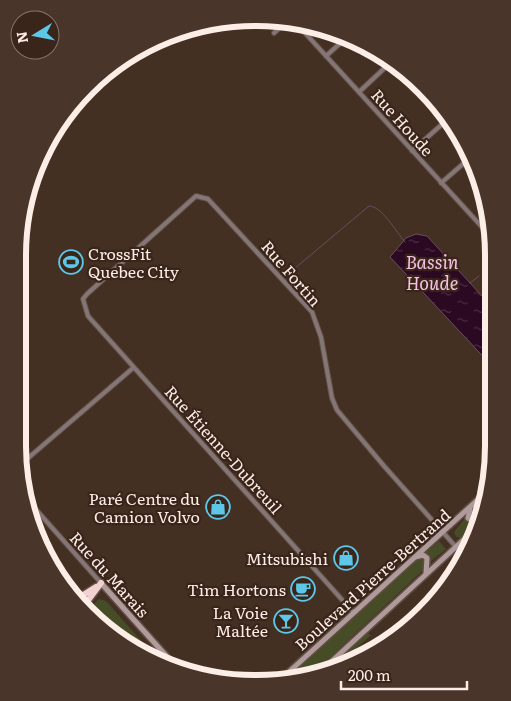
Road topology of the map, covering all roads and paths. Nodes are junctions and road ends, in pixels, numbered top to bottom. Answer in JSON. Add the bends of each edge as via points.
{"nodes":[{"id":1,"x":280,"y":28,"type":"edge"},
{"id":2,"x":304,"y":32,"type":"edge"},
{"id":3,"x":274,"y":33,"type":"dead end"},
{"id":4,"x":341,"y":43,"type":"edge"},
{"id":5,"x":326,"y":56,"type":"junction"},
{"id":6,"x":386,"y":67,"type":"edge"},
{"id":7,"x":359,"y":92,"type":"junction"},
{"id":8,"x":443,"y":124,"type":"edge"},
{"id":9,"x":412,"y":151,"type":"junction"},
{"id":10,"x":465,"y":163,"type":"edge"},
{"id":11,"x":441,"y":183,"type":"junction"},
{"id":12,"x":483,"y":229,"type":"edge"},
{"id":13,"x":84,"y":299,"type":"joint"},
{"id":14,"x":134,"y":368,"type":"junction"},
{"id":15,"x":27,"y":459,"type":"edge"},
{"id":16,"x":478,"y":499,"type":"edge"},
{"id":17,"x":472,"y":505,"type":"junction"},
{"id":18,"x":35,"y":509,"type":"edge"},
{"id":19,"x":472,"y":520,"type":"edge"},
{"id":20,"x":442,"y":531,"type":"junction"},
{"id":21,"x":464,"y":539,"type":"edge"},
{"id":22,"x":456,"y":547,"type":"junction"},
{"id":23,"x":459,"y":551,"type":"edge"},
{"id":24,"x":413,"y":558,"type":"junction"},
{"id":25,"x":426,"y":574,"type":"junction"},
{"id":26,"x":101,"y":584,"type":"junction"},
{"id":27,"x":82,"y":596,"type":"edge"},
{"id":28,"x":87,"y":602,"type":"edge"},
{"id":29,"x":353,"y":612,"type":"junction"},
{"id":30,"x":166,"y":656,"type":"edge"},
{"id":31,"x":331,"y":662,"type":"edge"},
{"id":32,"x":288,"y":672,"type":"edge"}],
"edges":[{"from":1,"to":3,"type":"street"},
{"from":2,"to":5,"type":"street","name":"Rue Houde"},
{"from":4,"to":5,"type":"street"},
{"from":5,"to":7,"type":"street","name":"Rue Houde"},
{"from":6,"to":7,"type":"street"},
{"from":7,"to":9,"type":"street","name":"Rue Houde"},
{"from":8,"to":9,"type":"street"},
{"from":9,"to":11,"type":"street","name":"Rue Houde"},
{"from":10,"to":11,"type":"street"},
{"from":11,"to":12,"type":"street","name":"Rue Houde"},
{"from":13,"to":14,"type":"street","name":"Rue Étienne-Dubreuil","via":[[88,316]]},
{"from":13,"to":20,"type":"street","name":"Rue Fortin","via":[[196,196],[208,198],[312,312],[321,337],[337,410]]},
{"from":14,"to":15,"type":"street"},
{"from":14,"to":29,"type":"street","name":"Rue Étienne-Dubreuil"},
{"from":16,"to":17,"type":"main road","name":"Boulevard Pierre-Bertrand"},
{"from":17,"to":19,"type":"main road","via":[[468,516]]},
{"from":17,"to":20,"type":"main road","name":"Boulevard Pierre-Bertrand"},
{"from":18,"to":26,"type":"street","name":"Rue du Marais"},
{"from":20,"to":22,"type":"street","name":"Rue Fortin"},
{"from":20,"to":24,"type":"main road","name":"Boulevard Pierre-Bertrand"},
{"from":21,"to":22,"type":"main road","name":"Boulevard Pierre-Bertrand"},
{"from":22,"to":23,"type":"street","name":"Rue Fortin"},
{"from":22,"to":25,"type":"main road","name":"Boulevard Pierre-Bertrand"},
{"from":24,"to":25,"type":"main road","via":[[423,555],[427,558]]},
{"from":24,"to":29,"type":"main road","name":"Boulevard Pierre-Bertrand"},
{"from":25,"to":31,"type":"main road","name":"Boulevard Pierre-Bertrand"},
{"from":26,"to":27,"type":"highway"},
{"from":26,"to":28,"type":"highway"},
{"from":26,"to":30,"type":"main road","name":"Rue du Marais"},
{"from":29,"to":32,"type":"main road","name":"Boulevard Pierre-Bertrand"}]}
